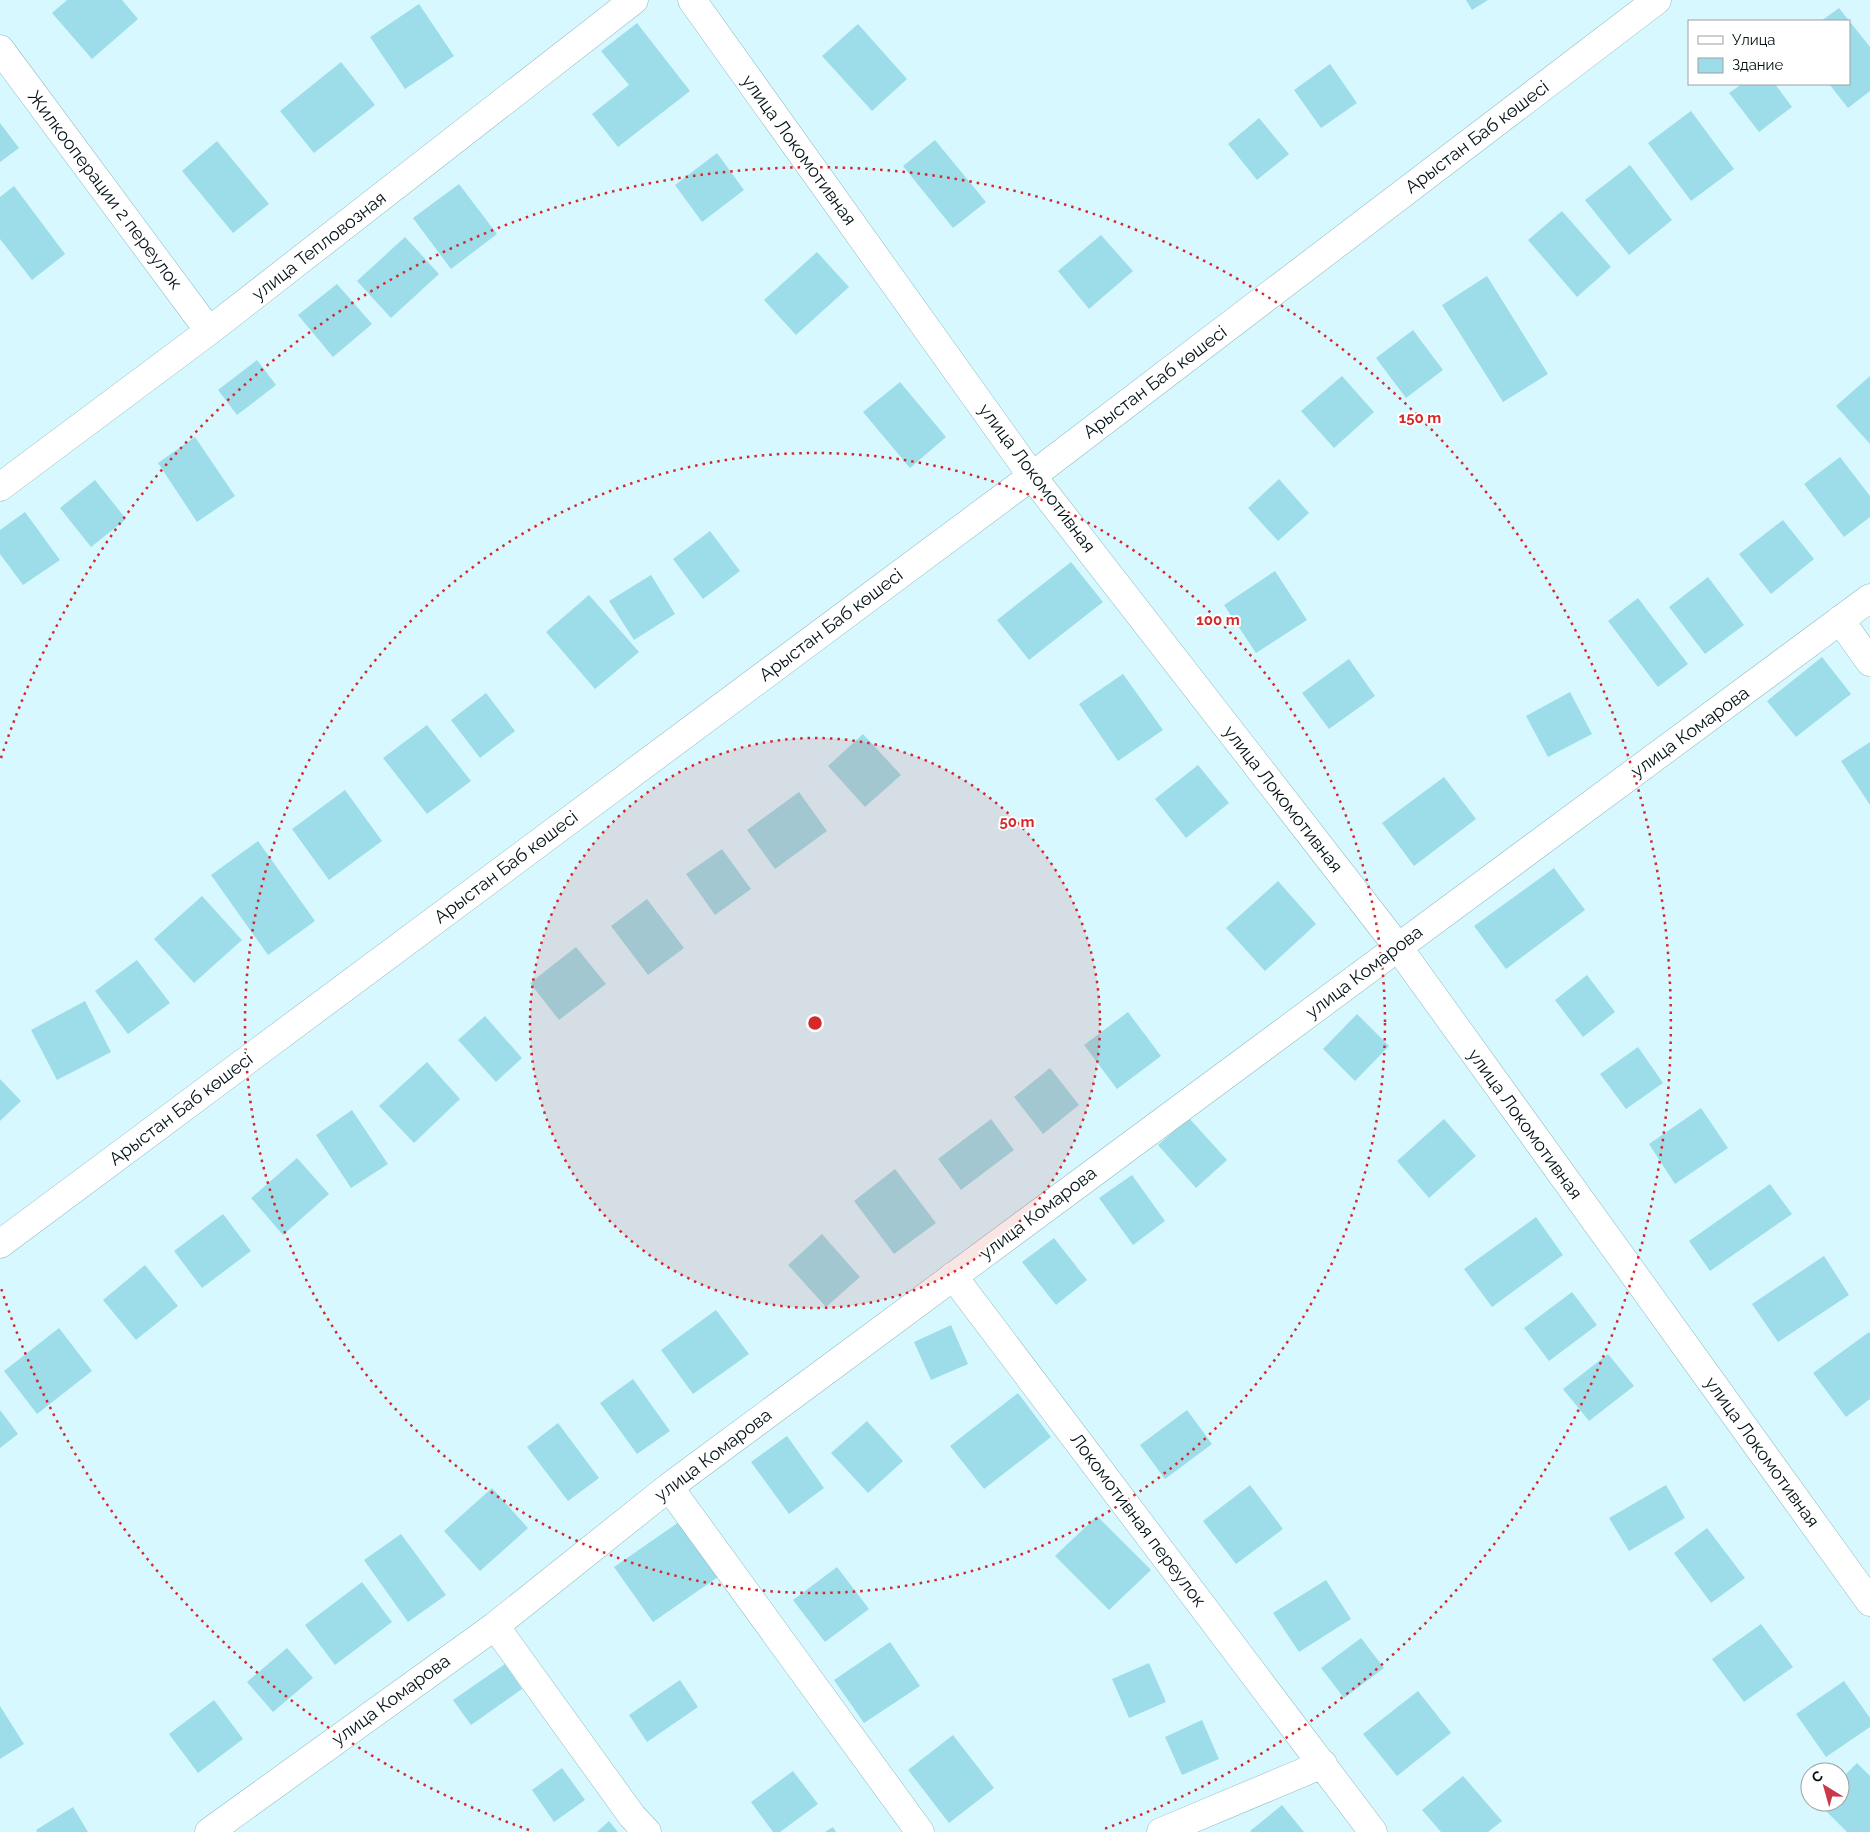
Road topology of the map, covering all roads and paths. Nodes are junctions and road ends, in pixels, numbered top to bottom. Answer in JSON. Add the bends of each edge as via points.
{"nodes":[{"id":1,"x":634,"y":0,"type":"edge"},
{"id":2,"x":692,"y":0,"type":"edge"},
{"id":3,"x":1657,"y":0,"type":"edge"},
{"id":4,"x":0,"y":49,"type":"edge"},
{"id":5,"x":209,"y":331,"type":"junction"},
{"id":6,"x":1032,"y":476,"type":"junction"},
{"id":7,"x":0,"y":487,"type":"edge"},
{"id":8,"x":1870,"y":598,"type":"edge"},
{"id":9,"x":1840,"y":620,"type":"junction"},
{"id":10,"x":1870,"y":662,"type":"edge"},
{"id":11,"x":1398,"y":947,"type":"junction"},
{"id":12,"x":0,"y":1244,"type":"edge"},
{"id":13,"x":953,"y":1276,"type":"junction"},
{"id":14,"x":669,"y":1487,"type":"junction"},
{"id":15,"x":1870,"y":1602,"type":"edge"},
{"id":16,"x":495,"y":1626,"type":"junction"},
{"id":17,"x":1322,"y":1764,"type":"junction"},
{"id":18,"x":209,"y":1832,"type":"edge"},
{"id":19,"x":647,"y":1832,"type":"edge"},
{"id":20,"x":920,"y":1832,"type":"edge"},
{"id":21,"x":1160,"y":1832,"type":"edge"},
{"id":22,"x":1373,"y":1832,"type":"edge"}],
"edges":[{"from":1,"to":5,"type":"street","name":"улица Тепловозная"},
{"from":2,"to":6,"type":"street","name":"улица Локомотивная"},
{"from":3,"to":6,"type":"street","name":"Арыстан Баб көшесі"},
{"from":4,"to":5,"type":"street","name":"Жилкооперации 2 переулок"},
{"from":5,"to":7,"type":"street","name":"улица Тепловозная"},
{"from":6,"to":11,"type":"street","name":"улица Локомотивная"},
{"from":6,"to":12,"type":"street","name":"Арыстан Баб көшесі"},
{"from":8,"to":9,"type":"street","name":"улица Комарова"},
{"from":9,"to":10,"type":"street"},
{"from":9,"to":11,"type":"street","name":"улица Комарова"},
{"from":11,"to":13,"type":"street","name":"улица Комарова"},
{"from":11,"to":15,"type":"street","name":"улица Локомотивная"},
{"from":13,"to":14,"type":"street","name":"улица Комарова"},
{"from":13,"to":17,"type":"street","name":"Локомотивная переулок"},
{"from":14,"to":16,"type":"street","name":"улица Комарова"},
{"from":14,"to":20,"type":"street"},
{"from":16,"to":18,"type":"street","name":"улица Комарова"},
{"from":16,"to":19,"type":"street","via":[[632,1816]]},
{"from":17,"to":21,"type":"street"},
{"from":17,"to":22,"type":"street","name":"Локомотивная переулок"}]}
